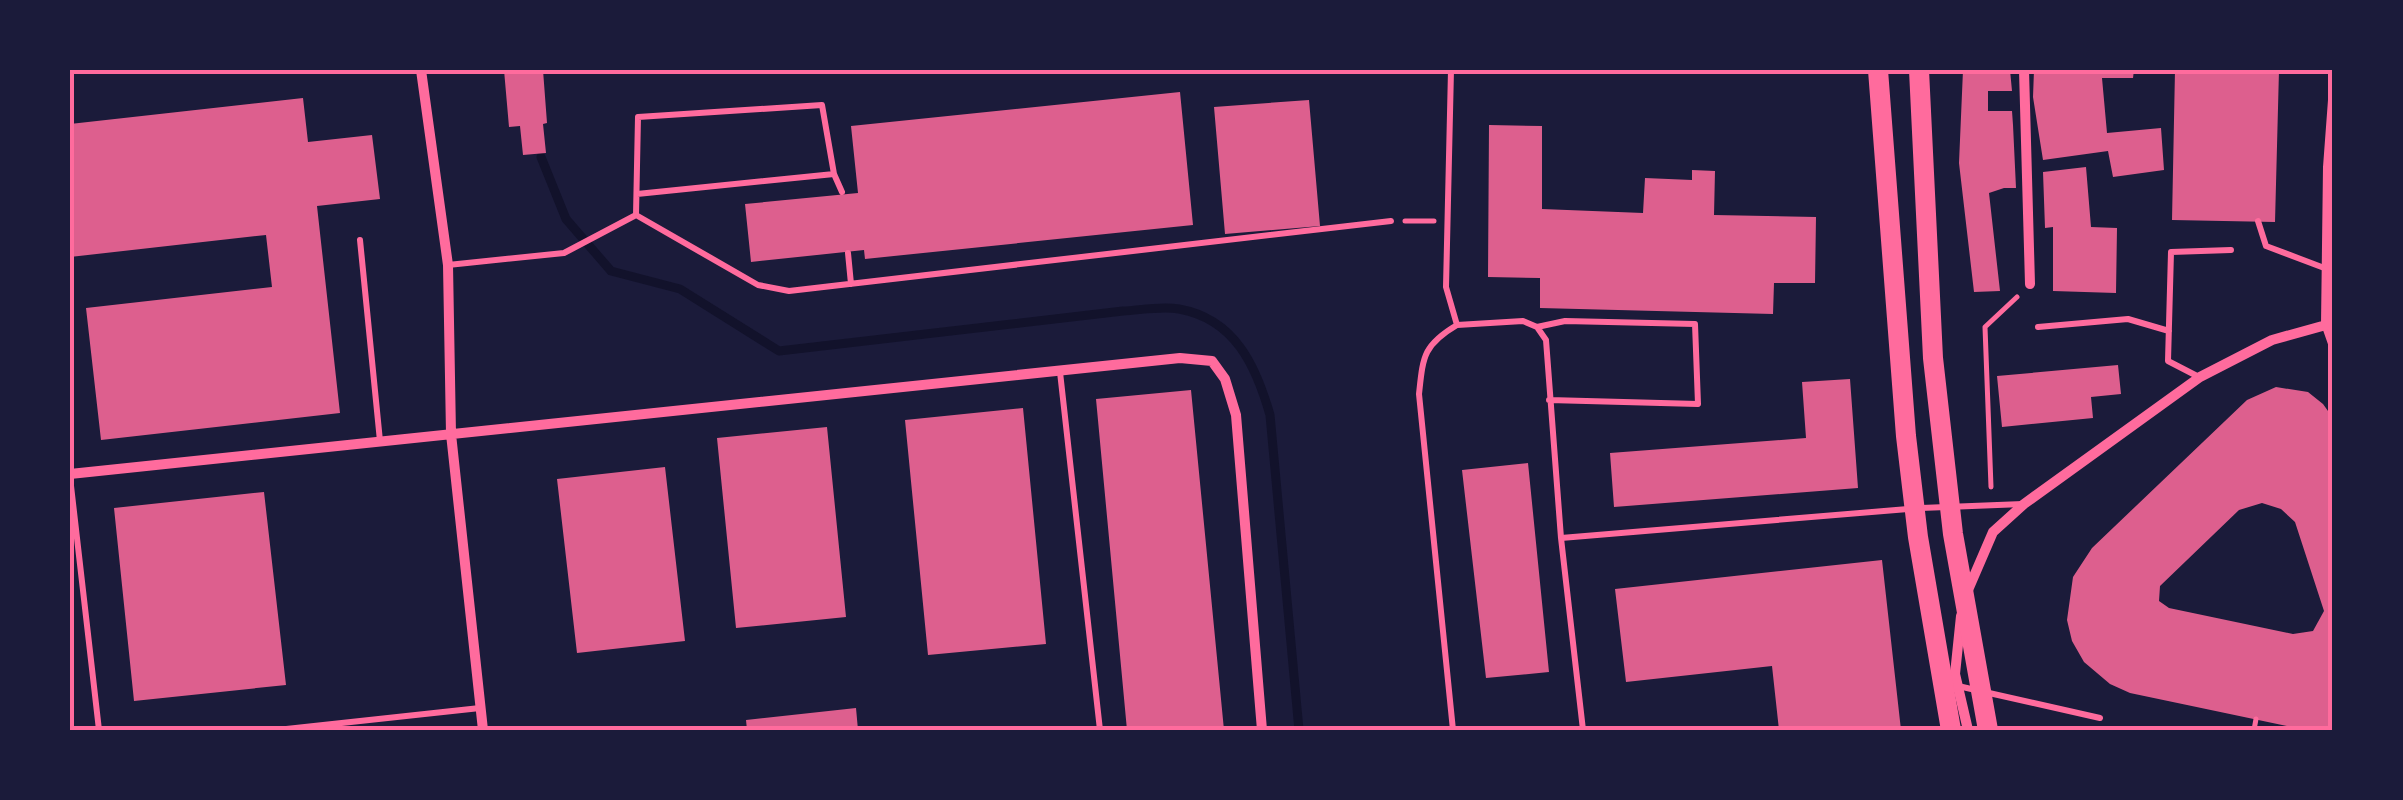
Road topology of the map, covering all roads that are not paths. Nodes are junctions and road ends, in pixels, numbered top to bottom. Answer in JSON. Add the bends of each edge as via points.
{"nodes":[{"id":1,"x":421,"y":70,"type":"edge"},
{"id":2,"x":1451,"y":70,"type":"edge"},
{"id":3,"x":1878,"y":70,"type":"edge"},
{"id":4,"x":1919,"y":70,"type":"edge"},
{"id":5,"x":2024,"y":70,"type":"edge"},
{"id":6,"x":2333,"y":100,"type":"edge"},
{"id":7,"x":2330,"y":168,"type":"edge"},
{"id":8,"x":834,"y":174,"type":"junction"},
{"id":9,"x":842,"y":192,"type":"dead end"},
{"id":10,"x":637,"y":194,"type":"junction"},
{"id":11,"x":2330,"y":215,"type":"edge"},
{"id":12,"x":636,"y":216,"type":"junction"},
{"id":13,"x":1391,"y":221,"type":"dead end"},
{"id":14,"x":2258,"y":221,"type":"dead end"},
{"id":15,"x":360,"y":240,"type":"dead end"},
{"id":16,"x":2231,"y":250,"type":"dead end"},
{"id":17,"x":848,"y":253,"type":"dead end"},
{"id":18,"x":448,"y":266,"type":"junction"},
{"id":19,"x":2328,"y":269,"type":"junction"},
{"id":20,"x":851,"y":284,"type":"junction"},
{"id":21,"x":2030,"y":284,"type":"road end"},
{"id":22,"x":1457,"y":325,"type":"junction"},
{"id":23,"x":2326,"y":325,"type":"junction"},
{"id":24,"x":1537,"y":326,"type":"junction"},
{"id":25,"x":2038,"y":326,"type":"dead end"},
{"id":26,"x":2169,"y":331,"type":"junction"},
{"id":27,"x":2333,"y":346,"type":"edge"},
{"id":28,"x":1060,"y":372,"type":"junction"},
{"id":29,"x":2200,"y":377,"type":"junction"},
{"id":30,"x":1549,"y":400,"type":"junction"},
{"id":31,"x":451,"y":434,"type":"junction"},
{"id":32,"x":380,"y":441,"type":"junction"},
{"id":33,"x":70,"y":475,"type":"edge"},
{"id":34,"x":2024,"y":504,"type":"junction"},
{"id":35,"x":1561,"y":538,"type":"junction"},
{"id":36,"x":1958,"y":686,"type":"junction"},
{"id":37,"x":481,"y":708,"type":"junction"},
{"id":38,"x":2100,"y":718,"type":"dead end"},
{"id":39,"x":99,"y":730,"type":"edge"},
{"id":40,"x":277,"y":730,"type":"edge"},
{"id":41,"x":483,"y":730,"type":"edge"},
{"id":42,"x":1100,"y":730,"type":"edge"},
{"id":43,"x":1262,"y":730,"type":"edge"},
{"id":44,"x":1453,"y":730,"type":"edge"},
{"id":45,"x":1583,"y":730,"type":"edge"},
{"id":46,"x":1951,"y":730,"type":"edge"},
{"id":47,"x":1968,"y":730,"type":"edge"},
{"id":48,"x":1988,"y":730,"type":"edge"}],
"edges":[{"from":1,"to":18,"type":"street"},
{"from":2,"to":22,"type":"lane","via":[[1446,287]]},
{"from":3,"to":46,"type":"main road","via":[[1906,436]]},
{"from":4,"to":48,"type":"main road","via":[[1933,358],[1953,534]]},
{"from":5,"to":21,"type":"street"},
{"from":6,"to":7,"type":"street"},
{"from":7,"to":11,"type":"street"},
{"from":8,"to":9,"type":"lane"},
{"from":8,"to":10,"type":"lane"},
{"from":8,"to":10,"type":"lane","via":[[822,105],[638,117]]},
{"from":10,"to":12,"type":"lane"},
{"from":11,"to":19,"type":"street"},
{"from":12,"to":18,"type":"lane","via":[[564,253]]},
{"from":12,"to":20,"type":"lane","via":[[758,285],[789,290]]},
{"from":13,"to":20,"type":"lane"},
{"from":14,"to":19,"type":"lane","via":[[2266,246]]},
{"from":15,"to":32,"type":"lane"},
{"from":16,"to":26,"type":"lane","via":[[2170,252]]},
{"from":17,"to":20,"type":"lane"},
{"from":18,"to":31,"type":"street"},
{"from":19,"to":23,"type":"street"},
{"from":22,"to":24,"type":"lane"},
{"from":22,"to":44,"type":"lane","via":[[1424,355],[1419,394]]},
{"from":23,"to":27,"type":"street"},
{"from":23,"to":29,"type":"street","via":[[2272,340]]},
{"from":24,"to":30,"type":"lane","via":[[1546,340]]},
{"from":24,"to":30,"type":"lane","via":[[1694,324],[1698,404]]},
{"from":25,"to":26,"type":"lane","via":[[2128,319]]},
{"from":26,"to":29,"type":"lane","via":[[2168,361]]},
{"from":28,"to":31,"type":"street"},
{"from":28,"to":42,"type":"lane"},
{"from":28,"to":43,"type":"street","via":[[1180,358],[1212,361],[1225,379],[1236,415]]},
{"from":29,"to":34,"type":"street"},
{"from":30,"to":35,"type":"lane"},
{"from":31,"to":32,"type":"street"},
{"from":31,"to":37,"type":"street"},
{"from":32,"to":33,"type":"street"},
{"from":33,"to":39,"type":"lane"},
{"from":34,"to":35,"type":"lane"},
{"from":34,"to":36,"type":"street","via":[[1993,532],[1963,602]]},
{"from":35,"to":45,"type":"lane"},
{"from":36,"to":38,"type":"lane"},
{"from":36,"to":47,"type":"street"},
{"from":37,"to":40,"type":"lane"},
{"from":37,"to":41,"type":"street"}]}
